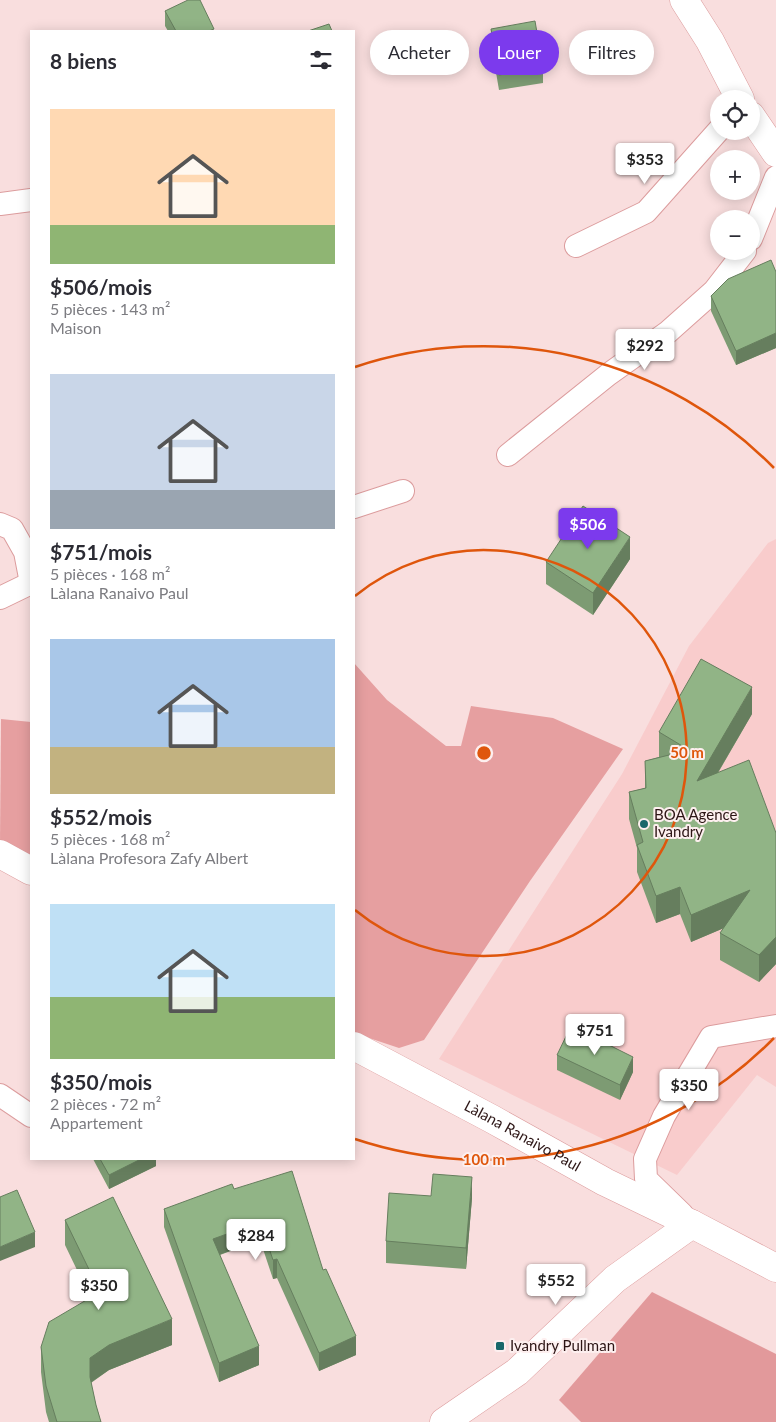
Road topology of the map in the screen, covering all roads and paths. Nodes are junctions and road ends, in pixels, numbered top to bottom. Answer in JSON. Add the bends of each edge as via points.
{"nodes":[{"id":1,"x":684,"y":0,"type":"edge"},
{"id":2,"x":735,"y":90,"type":"edge"},
{"id":3,"x":760,"y":127,"type":"edge"},
{"id":4,"x":710,"y":140,"type":"edge"},
{"id":5,"x":774,"y":145,"type":"edge"},
{"id":6,"x":776,"y":177,"type":"edge"},
{"id":7,"x":30,"y":200,"type":"edge"},
{"id":8,"x":0,"y":204,"type":"edge"},
{"id":9,"x":760,"y":216,"type":"edge"},
{"id":10,"x":576,"y":246,"type":"dead end"},
{"id":11,"x":738,"y":260,"type":"edge"},
{"id":12,"x":508,"y":455,"type":"dead end"},
{"id":13,"x":403,"y":492,"type":"dead end"},
{"id":14,"x":355,"y":507,"type":"edge"},
{"id":15,"x":0,"y":524,"type":"edge"},
{"id":16,"x":30,"y":578,"type":"edge"},
{"id":17,"x":30,"y":583,"type":"edge"},
{"id":18,"x":0,"y":598,"type":"edge"},
{"id":19,"x":0,"y":854,"type":"edge"},
{"id":20,"x":30,"y":870,"type":"edge"},
{"id":21,"x":776,"y":1026,"type":"edge"},
{"id":22,"x":355,"y":1047,"type":"edge"},
{"id":23,"x":0,"y":1095,"type":"edge"},
{"id":24,"x":30,"y":1115,"type":"edge"},
{"id":25,"x":692,"y":1224,"type":"junction"},
{"id":26,"x":776,"y":1268,"type":"edge"},
{"id":27,"x":444,"y":1422,"type":"edge"}],
"edges":[{"from":1,"to":2,"type":"street"},
{"from":3,"to":5,"type":"street"},
{"from":4,"to":10,"type":"street","via":[[646,212]]},
{"from":6,"to":9,"type":"street"},
{"from":7,"to":8,"type":"street"},
{"from":11,"to":12,"type":"street","via":[[714,291],[668,332],[609,374]]},
{"from":13,"to":14,"type":"street"},
{"from":15,"to":16,"type":"street","via":[[12,529],[25,552]]},
{"from":17,"to":18,"type":"street"},
{"from":19,"to":20,"type":"street"},
{"from":21,"to":25,"type":"street","via":[[711,1037],[664,1116],[644,1159],[646,1178]]},
{"from":22,"to":25,"type":"street","name":"Làlana Ranaivo Paul","via":[[605,1182]]},
{"from":23,"to":24,"type":"street"},
{"from":25,"to":26,"type":"street","name":"Làlana Ranaivo Paul"},
{"from":25,"to":27,"type":"street","via":[[615,1279],[517,1372]]}]}
